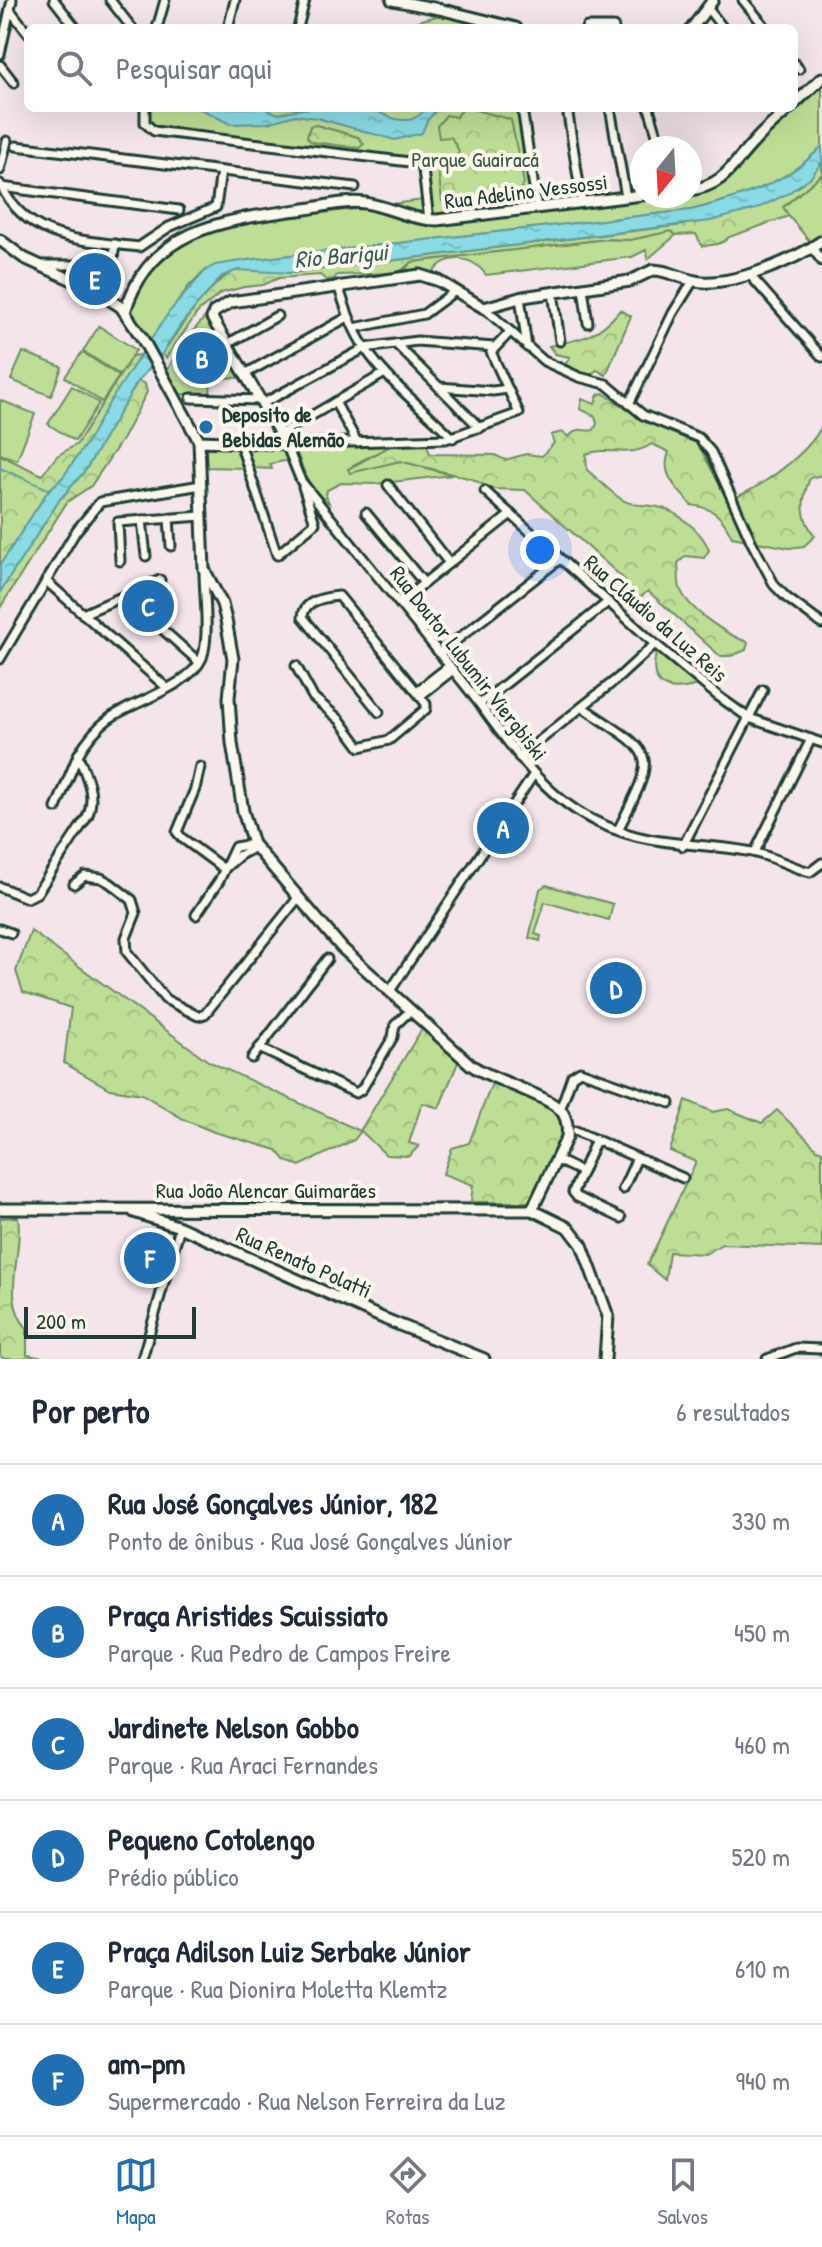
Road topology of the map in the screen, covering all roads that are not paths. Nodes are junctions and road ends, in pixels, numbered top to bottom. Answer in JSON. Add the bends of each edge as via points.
{"nodes":[{"id":1,"x":12,"y":0,"type":"edge"},
{"id":2,"x":54,"y":0,"type":"edge"},
{"id":3,"x":110,"y":0,"type":"edge"},
{"id":4,"x":165,"y":0,"type":"edge"},
{"id":5,"x":235,"y":0,"type":"edge"},
{"id":6,"x":305,"y":0,"type":"edge"},
{"id":7,"x":392,"y":0,"type":"edge"},
{"id":8,"x":743,"y":0,"type":"edge"},
{"id":9,"x":712,"y":3,"type":"edge"},
{"id":10,"x":10,"y":9,"type":"junction"},
{"id":11,"x":73,"y":24,"type":"edge"},
{"id":12,"x":129,"y":24,"type":"edge"},
{"id":13,"x":158,"y":24,"type":"edge"},
{"id":14,"x":229,"y":24,"type":"edge"},
{"id":15,"x":299,"y":24,"type":"edge"},
{"id":16,"x":497,"y":24,"type":"edge"},
{"id":17,"x":695,"y":24,"type":"edge"},
{"id":18,"x":721,"y":24,"type":"edge"},
{"id":19,"x":763,"y":24,"type":"edge"},
{"id":20,"x":24,"y":28,"type":"edge"},
{"id":21,"x":0,"y":54,"type":"edge"},
{"id":22,"x":0,"y":65,"type":"edge"},
{"id":23,"x":822,"y":78,"type":"edge"},
{"id":24,"x":14,"y":83,"type":"dead end"},
{"id":25,"x":798,"y":100,"type":"edge"},
{"id":26,"x":145,"y":112,"type":"edge"},
{"id":27,"x":523,"y":112,"type":"edge"},
{"id":28,"x":568,"y":112,"type":"edge"},
{"id":29,"x":611,"y":112,"type":"edge"},
{"id":30,"x":650,"y":112,"type":"edge"},
{"id":31,"x":785,"y":112,"type":"edge"},
{"id":32,"x":657,"y":136,"type":"edge"},
{"id":33,"x":7,"y":141,"type":"dead end"},
{"id":34,"x":16,"y":146,"type":"dead end"},
{"id":35,"x":0,"y":170,"type":"edge"},
{"id":36,"x":221,"y":171,"type":"junction"},
{"id":37,"x":1,"y":185,"type":"edge"},
{"id":38,"x":355,"y":187,"type":"dead end"},
{"id":39,"x":702,"y":188,"type":"edge"},
{"id":40,"x":630,"y":196,"type":"edge"},
{"id":41,"x":626,"y":197,"type":"junction"},
{"id":42,"x":582,"y":203,"type":"junction"},
{"id":43,"x":537,"y":208,"type":"junction"},
{"id":44,"x":179,"y":210,"type":"dead end"},
{"id":45,"x":429,"y":220,"type":"junction"},
{"id":46,"x":0,"y":240,"type":"edge"},
{"id":47,"x":822,"y":241,"type":"edge"},
{"id":48,"x":115,"y":244,"type":"junction"},
{"id":49,"x":812,"y":248,"type":"junction"},
{"id":50,"x":822,"y":261,"type":"edge"},
{"id":51,"x":34,"y":263,"type":"junction"},
{"id":52,"x":84,"y":265,"type":"junction"},
{"id":53,"x":111,"y":274,"type":"junction"},
{"id":54,"x":749,"y":274,"type":"junction"},
{"id":55,"x":693,"y":281,"type":"junction"},
{"id":56,"x":76,"y":282,"type":"junction"},
{"id":57,"x":338,"y":285,"type":"junction"},
{"id":58,"x":583,"y":288,"type":"junction"},
{"id":59,"x":455,"y":291,"type":"junction"},
{"id":60,"x":553,"y":292,"type":"junction"},
{"id":61,"x":107,"y":297,"type":"junction"},
{"id":62,"x":520,"y":297,"type":"junction"},
{"id":63,"x":484,"y":308,"type":"junction"},
{"id":64,"x":125,"y":312,"type":"junction"},
{"id":65,"x":277,"y":316,"type":"dead end"},
{"id":66,"x":348,"y":317,"type":"junction"},
{"id":67,"x":588,"y":323,"type":"dead end"},
{"id":68,"x":354,"y":328,"type":"junction"},
{"id":69,"x":510,"y":332,"type":"junction"},
{"id":70,"x":560,"y":341,"type":"dead end"},
{"id":71,"x":227,"y":344,"type":"junction"},
{"id":72,"x":396,"y":344,"type":"junction"},
{"id":73,"x":494,"y":347,"type":"junction"},
{"id":74,"x":527,"y":347,"type":"junction"},
{"id":75,"x":365,"y":348,"type":"junction"},
{"id":76,"x":822,"y":357,"type":"edge"},
{"id":77,"x":385,"y":373,"type":"junction"},
{"id":78,"x":245,"y":374,"type":"junction"},
{"id":79,"x":439,"y":387,"type":"junction"},
{"id":80,"x":508,"y":389,"type":"junction"},
{"id":81,"x":191,"y":398,"type":"dead end"},
{"id":82,"x":261,"y":402,"type":"junction"},
{"id":83,"x":335,"y":402,"type":"junction"},
{"id":84,"x":629,"y":404,"type":"junction"},
{"id":85,"x":480,"y":428,"type":"junction"},
{"id":86,"x":280,"y":434,"type":"junction"},
{"id":87,"x":453,"y":438,"type":"junction"},
{"id":88,"x":199,"y":441,"type":"junction"},
{"id":89,"x":357,"y":442,"type":"junction"},
{"id":90,"x":240,"y":443,"type":"junction"},
{"id":91,"x":286,"y":444,"type":"junction"},
{"id":92,"x":301,"y":481,"type":"junction"},
{"id":93,"x":201,"y":485,"type":"junction"},
{"id":94,"x":388,"y":485,"type":"dead end"},
{"id":95,"x":485,"y":491,"type":"dead end"},
{"id":96,"x":366,"y":513,"type":"dead end"},
{"id":97,"x":511,"y":514,"type":"junction"},
{"id":98,"x":202,"y":516,"type":"junction"},
{"id":99,"x":169,"y":518,"type":"junction"},
{"id":100,"x":142,"y":520,"type":"junction"},
{"id":101,"x":171,"y":546,"type":"dead end"},
{"id":102,"x":146,"y":556,"type":"dead end"},
{"id":103,"x":560,"y":559,"type":"junction"},
{"id":104,"x":120,"y":561,"type":"dead end"},
{"id":105,"x":449,"y":563,"type":"junction"},
{"id":106,"x":204,"y":569,"type":"junction"},
{"id":107,"x":160,"y":580,"type":"dead end"},
{"id":108,"x":46,"y":581,"type":"junction"},
{"id":109,"x":424,"y":583,"type":"junction"},
{"id":110,"x":125,"y":596,"type":"junction"},
{"id":111,"x":608,"y":602,"type":"junction"},
{"id":112,"x":399,"y":603,"type":"junction"},
{"id":113,"x":83,"y":614,"type":"junction"},
{"id":114,"x":822,"y":624,"type":"edge"},
{"id":115,"x":655,"y":644,"type":"junction"},
{"id":116,"x":440,"y":653,"type":"junction"},
{"id":117,"x":0,"y":659,"type":"edge"},
{"id":118,"x":199,"y":662,"type":"junction"},
{"id":119,"x":296,"y":666,"type":"dead end"},
{"id":120,"x":451,"y":668,"type":"junction"},
{"id":121,"x":167,"y":688,"type":"junction"},
{"id":122,"x":763,"y":690,"type":"dead end"},
{"id":123,"x":419,"y":694,"type":"junction"},
{"id":124,"x":480,"y":704,"type":"junction"},
{"id":125,"x":582,"y":707,"type":"junction"},
{"id":126,"x":379,"y":712,"type":"dead end"},
{"id":127,"x":749,"y":718,"type":"junction"},
{"id":128,"x":811,"y":739,"type":"junction"},
{"id":129,"x":822,"y":743,"type":"edge"},
{"id":130,"x":78,"y":755,"type":"junction"},
{"id":131,"x":519,"y":757,"type":"junction"},
{"id":132,"x":200,"y":767,"type":"dead end"},
{"id":133,"x":534,"y":774,"type":"junction"},
{"id":134,"x":56,"y":808,"type":"dead end"},
{"id":135,"x":618,"y":830,"type":"junction"},
{"id":136,"x":254,"y":846,"type":"junction"},
{"id":137,"x":683,"y":846,"type":"junction"},
{"id":138,"x":755,"y":852,"type":"junction"},
{"id":139,"x":822,"y":863,"type":"edge"},
{"id":140,"x":224,"y":869,"type":"junction"},
{"id":141,"x":74,"y":884,"type":"dead end"},
{"id":142,"x":0,"y":887,"type":"edge"},
{"id":143,"x":298,"y":898,"type":"junction"},
{"id":144,"x":196,"y":915,"type":"dead end"},
{"id":145,"x":0,"y":929,"type":"edge"},
{"id":146,"x":11,"y":933,"type":"dead end"},
{"id":147,"x":327,"y":959,"type":"dead end"},
{"id":148,"x":390,"y":991,"type":"junction"},
{"id":149,"x":411,"y":1010,"type":"junction"},
{"id":150,"x":259,"y":1048,"type":"junction"},
{"id":151,"x":252,"y":1058,"type":"dead end"},
{"id":152,"x":670,"y":1103,"type":"dead end"},
{"id":153,"x":560,"y":1110,"type":"junction"},
{"id":154,"x":576,"y":1131,"type":"dead end"},
{"id":155,"x":596,"y":1140,"type":"junction"},
{"id":156,"x":637,"y":1158,"type":"junction"},
{"id":157,"x":557,"y":1160,"type":"junction"},
{"id":158,"x":582,"y":1172,"type":"junction"},
{"id":159,"x":683,"y":1178,"type":"dead end"},
{"id":160,"x":623,"y":1189,"type":"dead end"},
{"id":161,"x":107,"y":1208,"type":"junction"},
{"id":162,"x":191,"y":1208,"type":"junction"},
{"id":163,"x":0,"y":1209,"type":"edge"},
{"id":164,"x":532,"y":1210,"type":"junction"},
{"id":165,"x":621,"y":1218,"type":"dead end"},
{"id":166,"x":180,"y":1227,"type":"junction"},
{"id":167,"x":822,"y":1349,"type":"edge"},
{"id":168,"x":142,"y":1359,"type":"edge"},
{"id":169,"x":481,"y":1359,"type":"edge"},
{"id":170,"x":605,"y":1359,"type":"edge"},
{"id":171,"x":767,"y":1359,"type":"edge"}],
"edges":[{"from":1,"to":10,"type":"street"},
{"from":2,"to":11,"type":"street"},
{"from":3,"to":12,"type":"street"},
{"from":4,"to":13,"type":"street"},
{"from":5,"to":14,"type":"street"},
{"from":6,"to":15,"type":"street"},
{"from":7,"to":16,"type":"main road"},
{"from":8,"to":19,"type":"street"},
{"from":9,"to":17,"type":"main road"},
{"from":9,"to":18,"type":"street"},
{"from":10,"to":20,"type":"street"},
{"from":10,"to":21,"type":"street"},
{"from":22,"to":24,"type":"street"},
{"from":23,"to":25,"type":"main road"},
{"from":26,"to":45,"type":"street","via":[[145,123],[154,131],[415,162],[423,170]]},
{"from":27,"to":43,"type":"street"},
{"from":28,"to":42,"type":"street"},
{"from":29,"to":41,"type":"street"},
{"from":30,"to":32,"type":"street"},
{"from":31,"to":39,"type":"main road","via":[[721,180]]},
{"from":33,"to":35,"type":"street"},
{"from":34,"to":36,"type":"street"},
{"from":36,"to":38,"type":"street"},
{"from":36,"to":48,"type":"street","via":[[216,207],[169,227],[141,247]]},
{"from":37,"to":44,"type":"street"},
{"from":37,"to":48,"type":"street","via":[[15,210],[35,225],[61,237]]},
{"from":40,"to":41,"type":"main road","name":"Rua Adelino Vessossi"},
{"from":41,"to":42,"type":"main road","name":"Rua Adelino Vessossi"},
{"from":42,"to":43,"type":"main road","name":"Rua Adelino Vessossi"},
{"from":43,"to":45,"type":"main road","name":"Rua Adelino Vessossi"},
{"from":45,"to":64,"type":"main road","name":"Rua Adelino Vessossi","via":[[361,203],[215,224],[182,239],[150,264],[134,284]]},
{"from":46,"to":51,"type":"main road"},
{"from":47,"to":49,"type":"main road"},
{"from":48,"to":53,"type":"street"},
{"from":49,"to":50,"type":"street"},
{"from":49,"to":54,"type":"main road"},
{"from":51,"to":52,"type":"street"},
{"from":51,"to":56,"type":"main road"},
{"from":52,"to":53,"type":"street"},
{"from":52,"to":56,"type":"street"},
{"from":53,"to":61,"type":"street","via":[[114,285]]},
{"from":54,"to":55,"type":"main road"},
{"from":54,"to":76,"type":"street"},
{"from":55,"to":58,"type":"main road","via":[[656,270],[630,281]]},
{"from":55,"to":84,"type":"street"},
{"from":56,"to":61,"type":"main road"},
{"from":57,"to":59,"type":"main road","via":[[420,275]]},
{"from":57,"to":66,"type":"street"},
{"from":57,"to":71,"type":"main road","via":[[225,305],[212,316]]},
{"from":58,"to":60,"type":"main road"},
{"from":58,"to":67,"type":"street"},
{"from":59,"to":63,"type":"main road"},
{"from":59,"to":68,"type":"street","via":[[424,314]]},
{"from":60,"to":62,"type":"main road"},
{"from":60,"to":70,"type":"street"},
{"from":61,"to":64,"type":"main road"},
{"from":62,"to":63,"type":"main road"},
{"from":62,"to":74,"type":"street"},
{"from":63,"to":69,"type":"street"},
{"from":64,"to":88,"type":"main road"},
{"from":65,"to":71,"type":"street"},
{"from":66,"to":68,"type":"street"},
{"from":66,"to":78,"type":"street"},
{"from":68,"to":75,"type":"street"},
{"from":69,"to":73,"type":"street"},
{"from":69,"to":74,"type":"street"},
{"from":71,"to":78,"type":"main road"},
{"from":72,"to":73,"type":"street"},
{"from":72,"to":75,"type":"street"},
{"from":72,"to":79,"type":"street"},
{"from":73,"to":80,"type":"street","via":[[491,355]]},
{"from":74,"to":84,"type":"street","via":[[560,370],[606,384]]},
{"from":75,"to":77,"type":"street"},
{"from":75,"to":82,"type":"street"},
{"from":77,"to":83,"type":"street"},
{"from":77,"to":87,"type":"street"},
{"from":78,"to":82,"type":"main road"},
{"from":79,"to":80,"type":"street"},
{"from":79,"to":85,"type":"street"},
{"from":80,"to":85,"type":"street","via":[[519,413]]},
{"from":81,"to":82,"type":"street"},
{"from":82,"to":86,"type":"main road"},
{"from":83,"to":86,"type":"street"},
{"from":83,"to":89,"type":"street"},
{"from":84,"to":114,"type":"street","via":[[703,442],[775,586]]},
{"from":85,"to":87,"type":"street"},
{"from":86,"to":91,"type":"main road"},
{"from":87,"to":89,"type":"street"},
{"from":88,"to":90,"type":"main road"},
{"from":88,"to":93,"type":"main road"},
{"from":89,"to":91,"type":"street"},
{"from":90,"to":91,"type":"main road"},
{"from":90,"to":92,"type":"street","via":[[277,555],[315,523]]},
{"from":91,"to":92,"type":"street","name":"Rua Doutor Lubumir Viergbiski"},
{"from":92,"to":112,"type":"street","name":"Rua Doutor Lubumir Viergbiski"},
{"from":93,"to":98,"type":"main road"},
{"from":93,"to":108,"type":"street","via":[[100,502]]},
{"from":94,"to":105,"type":"street"},
{"from":95,"to":97,"type":"street","name":"Rua Cláudio da Luz Reis"},
{"from":96,"to":109,"type":"street"},
{"from":97,"to":103,"type":"street","name":"Rua Cláudio da Luz Reis"},
{"from":97,"to":105,"type":"street"},
{"from":98,"to":99,"type":"street"},
{"from":98,"to":106,"type":"main road"},
{"from":99,"to":100,"type":"street"},
{"from":99,"to":101,"type":"street"},
{"from":100,"to":102,"type":"street"},
{"from":100,"to":104,"type":"street","via":[[118,522]]},
{"from":103,"to":111,"type":"street","name":"Rua Cláudio da Luz Reis"},
{"from":103,"to":116,"type":"street"},
{"from":105,"to":109,"type":"street"},
{"from":106,"to":118,"type":"street","via":[[205,641]]},
{"from":106,"to":136,"type":"main road","via":[[226,620],[233,659],[232,743]]},
{"from":107,"to":110,"type":"street"},
{"from":108,"to":113,"type":"street"},
{"from":108,"to":117,"type":"street"},
{"from":109,"to":112,"type":"street"},
{"from":110,"to":113,"type":"street"},
{"from":110,"to":118,"type":"street"},
{"from":111,"to":115,"type":"street","name":"Rua Cláudio da Luz Reis"},
{"from":111,"to":124,"type":"street"},
{"from":112,"to":116,"type":"street","name":"Rua Doutor Lubumir Viergbiski"},
{"from":113,"to":121,"type":"street"},
{"from":115,"to":125,"type":"street"},
{"from":115,"to":127,"type":"street","name":"Rua Cláudio da Luz Reis"},
{"from":116,"to":120,"type":"street","name":"Rua Doutor Lubumir Viergbiski"},
{"from":118,"to":121,"type":"street"},
{"from":119,"to":123,"type":"street","via":[[313,697],[360,747],[392,738],[426,709]]},
{"from":120,"to":123,"type":"street"},
{"from":120,"to":124,"type":"street","name":"Rua Doutor Lubumir Viergbiski"},
{"from":121,"to":130,"type":"street","via":[[109,719]]},
{"from":122,"to":127,"type":"street"},
{"from":123,"to":126,"type":"street","via":[[342,597],[307,605],[305,620]]},
{"from":124,"to":131,"type":"street","name":"Rua Doutor Lubumir Viergbiski"},
{"from":125,"to":131,"type":"street"},
{"from":125,"to":135,"type":"street","via":[[634,741],[645,758],[643,779]]},
{"from":127,"to":128,"type":"street","name":"Rua Cláudio da Luz Reis"},
{"from":127,"to":137,"type":"street"},
{"from":128,"to":129,"type":"street","name":"Rua Cláudio da Luz Reis"},
{"from":128,"to":138,"type":"street"},
{"from":130,"to":134,"type":"street"},
{"from":130,"to":142,"type":"street","via":[[92,795],[82,824],[34,896]]},
{"from":131,"to":133,"type":"street","name":"Rua Doutor Lubumir Viergbiski"},
{"from":132,"to":140,"type":"street","via":[[177,832]]},
{"from":133,"to":135,"type":"street","name":"Rua Doutor Lubumir Viergbiski","via":[[588,817]]},
{"from":133,"to":148,"type":"street"},
{"from":135,"to":137,"type":"street","name":"Rua Doutor Lubumir Viergbiski"},
{"from":136,"to":140,"type":"street","via":[[235,847]]},
{"from":136,"to":143,"type":"main road"},
{"from":137,"to":138,"type":"street","name":"Rua Doutor Lubumir Viergbiski"},
{"from":138,"to":139,"type":"street","name":"Rua Doutor Lubumir Viergbiski","via":[[806,871]]},
{"from":140,"to":144,"type":"street"},
{"from":141,"to":143,"type":"street","via":[[85,876],[101,878],[132,900],[136,913],[126,938],[127,952],[165,999],[198,1016],[205,1014]]},
{"from":143,"to":148,"type":"main road"},
{"from":145,"to":146,"type":"street"},
{"from":147,"to":150,"type":"street"},
{"from":148,"to":149,"type":"main road"},
{"from":149,"to":150,"type":"street","via":[[395,1025],[393,1037],[356,1093]]},
{"from":149,"to":153,"type":"main road","via":[[476,1069]]},
{"from":150,"to":151,"type":"street"},
{"from":152,"to":153,"type":"street","via":[[577,1071]]},
{"from":153,"to":157,"type":"main road","via":[[568,1133]]},
{"from":154,"to":155,"type":"street"},
{"from":155,"to":156,"type":"street"},
{"from":155,"to":158,"type":"street"},
{"from":156,"to":159,"type":"street"},
{"from":156,"to":160,"type":"street"},
{"from":157,"to":158,"type":"street"},
{"from":157,"to":164,"type":"main road"},
{"from":158,"to":165,"type":"street","via":[[575,1195]]},
{"from":161,"to":162,"type":"main road","name":"Rua João Alencar Guimarães"},
{"from":161,"to":163,"type":"main road","name":"Rua João Alencar Guimarães"},
{"from":161,"to":166,"type":"main road","name":"Rua Renato Polatti"},
{"from":162,"to":164,"type":"main road","name":"Rua João Alencar Guimarães"},
{"from":162,"to":166,"type":"main road"},
{"from":164,"to":170,"type":"main road","via":[[569,1228],[582,1245],[608,1316]]},
{"from":166,"to":168,"type":"street"},
{"from":166,"to":169,"type":"main road","name":"Rua Renato Polatti"},
{"from":167,"to":171,"type":"street","via":[[796,1348]]}]}
